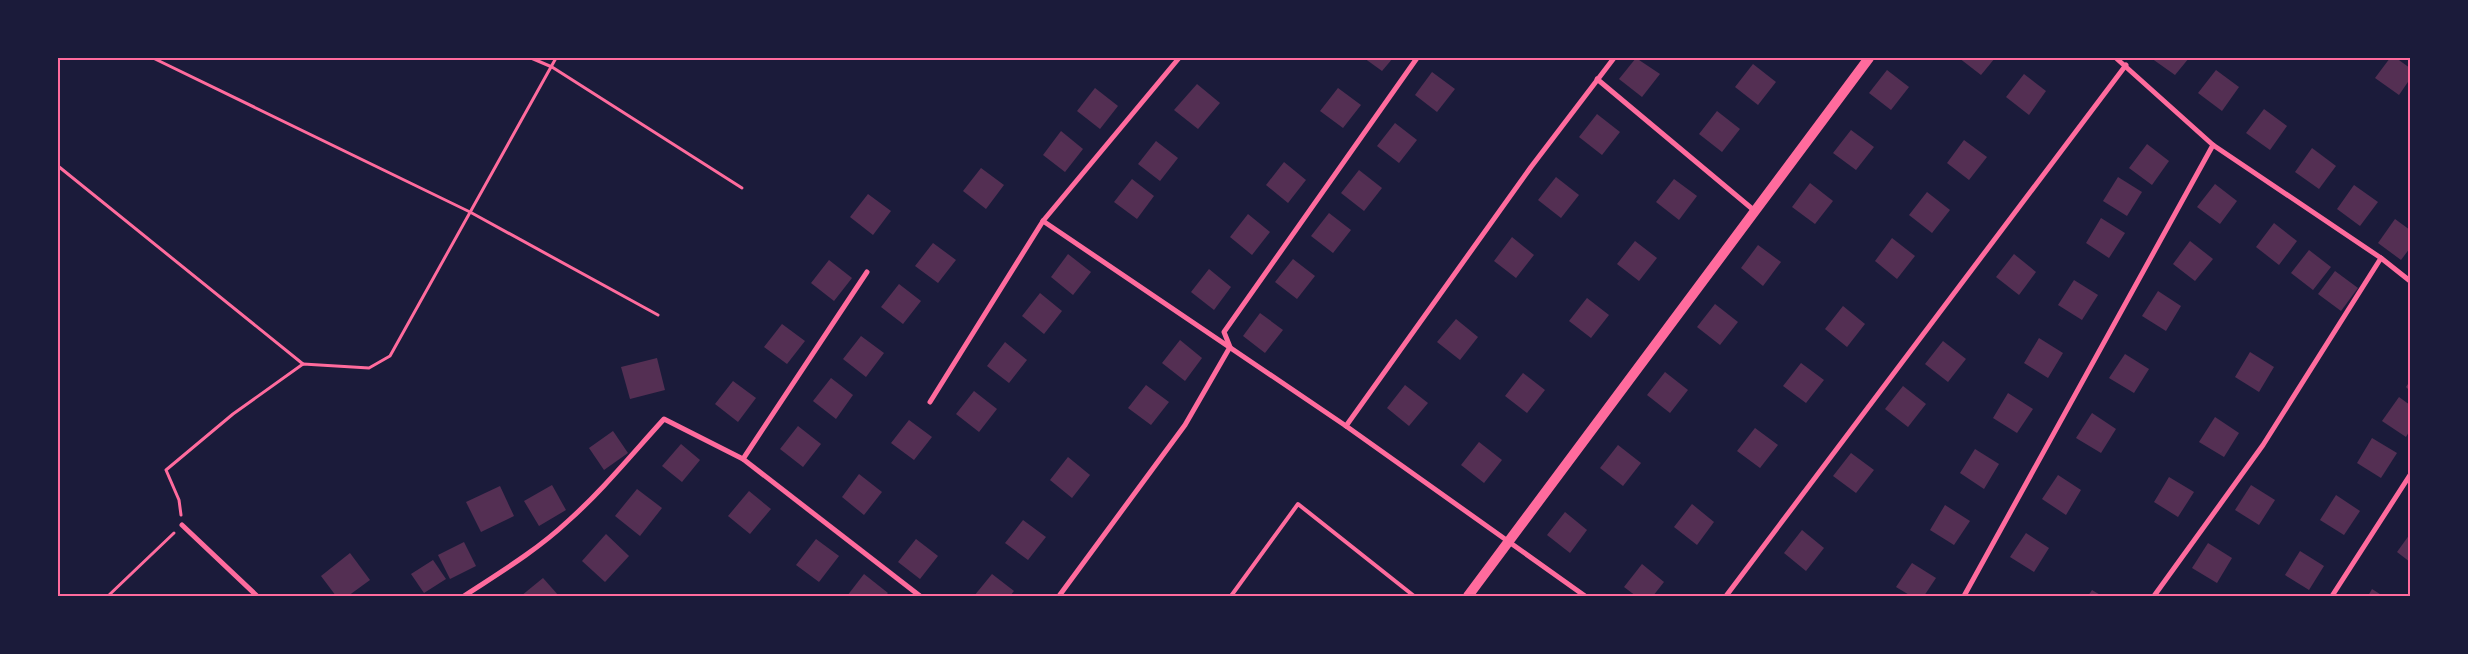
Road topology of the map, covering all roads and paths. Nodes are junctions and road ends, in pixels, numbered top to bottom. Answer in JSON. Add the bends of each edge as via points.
{"nodes":[{"id":1,"x":152,"y":58,"type":"edge"},
{"id":2,"x":531,"y":58,"type":"edge"},
{"id":3,"x":556,"y":58,"type":"edge"},
{"id":4,"x":1179,"y":58,"type":"edge"},
{"id":5,"x":1417,"y":58,"type":"edge"},
{"id":6,"x":1614,"y":58,"type":"edge"},
{"id":7,"x":1869,"y":58,"type":"edge"},
{"id":8,"x":2116,"y":58,"type":"edge"},
{"id":9,"x":2126,"y":65,"type":"junction"},
{"id":10,"x":552,"y":67,"type":"junction"},
{"id":11,"x":1597,"y":79,"type":"junction"},
{"id":12,"x":2213,"y":145,"type":"junction"},
{"id":13,"x":58,"y":166,"type":"edge"},
{"id":14,"x":742,"y":188,"type":"dead end"},
{"id":15,"x":470,"y":212,"type":"junction"},
{"id":16,"x":1756,"y":212,"type":"junction"},
{"id":17,"x":1043,"y":220,"type":"junction"},
{"id":18,"x":2381,"y":258,"type":"junction"},
{"id":19,"x":867,"y":272,"type":"dead end"},
{"id":20,"x":2410,"y":281,"type":"edge"},
{"id":21,"x":658,"y":315,"type":"dead end"},
{"id":22,"x":1230,"y":347,"type":"junction"},
{"id":23,"x":303,"y":364,"type":"junction"},
{"id":24,"x":930,"y":402,"type":"dead end"},
{"id":25,"x":1346,"y":426,"type":"junction"},
{"id":26,"x":743,"y":459,"type":"junction"},
{"id":27,"x":2410,"y":474,"type":"edge"},
{"id":28,"x":182,"y":525,"type":"junction"},
{"id":29,"x":1508,"y":541,"type":"junction"},
{"id":30,"x":108,"y":596,"type":"edge"},
{"id":31,"x":257,"y":596,"type":"edge"},
{"id":32,"x":464,"y":596,"type":"edge"},
{"id":33,"x":920,"y":596,"type":"edge"},
{"id":34,"x":1059,"y":596,"type":"edge"},
{"id":35,"x":1231,"y":596,"type":"edge"},
{"id":36,"x":1414,"y":596,"type":"edge"},
{"id":37,"x":1468,"y":596,"type":"edge"},
{"id":38,"x":1585,"y":596,"type":"edge"},
{"id":39,"x":1726,"y":596,"type":"edge"},
{"id":40,"x":1964,"y":596,"type":"edge"},
{"id":41,"x":2154,"y":596,"type":"edge"},
{"id":42,"x":2332,"y":596,"type":"edge"}],
"edges":[{"from":1,"to":15,"type":"path"},
{"from":2,"to":10,"type":"path"},
{"from":3,"to":10,"type":"path"},
{"from":4,"to":17,"type":"street"},
{"from":5,"to":22,"type":"street","via":[[1224,332]]},
{"from":6,"to":11,"type":"street"},
{"from":7,"to":16,"type":"main road"},
{"from":8,"to":9,"type":"street"},
{"from":9,"to":12,"type":"street"},
{"from":9,"to":39,"type":"street"},
{"from":10,"to":14,"type":"path"},
{"from":10,"to":15,"type":"path"},
{"from":11,"to":16,"type":"street"},
{"from":11,"to":25,"type":"street"},
{"from":12,"to":18,"type":"street"},
{"from":12,"to":40,"type":"street"},
{"from":13,"to":23,"type":"path"},
{"from":15,"to":21,"type":"path"},
{"from":15,"to":23,"type":"path","via":[[390,356],[369,368]]},
{"from":16,"to":29,"type":"main road"},
{"from":17,"to":22,"type":"street"},
{"from":17,"to":24,"type":"street"},
{"from":18,"to":20,"type":"street"},
{"from":18,"to":41,"type":"street","via":[[2263,445]]},
{"from":19,"to":26,"type":"street"},
{"from":22,"to":25,"type":"street"},
{"from":22,"to":34,"type":"street","via":[[1185,425]]},
{"from":23,"to":28,"type":"path","via":[[233,414],[166,470],[179,500]]},
{"from":25,"to":29,"type":"street"},
{"from":26,"to":32,"type":"street","via":[[664,419],[601,490],[566,523],[525,556]]},
{"from":26,"to":33,"type":"street"},
{"from":27,"to":42,"type":"street"},
{"from":28,"to":30,"type":"path"},
{"from":28,"to":31,"type":"street"},
{"from":29,"to":37,"type":"main road"},
{"from":29,"to":38,"type":"street"},
{"from":35,"to":36,"type":"lane","via":[[1298,504]]}]}
